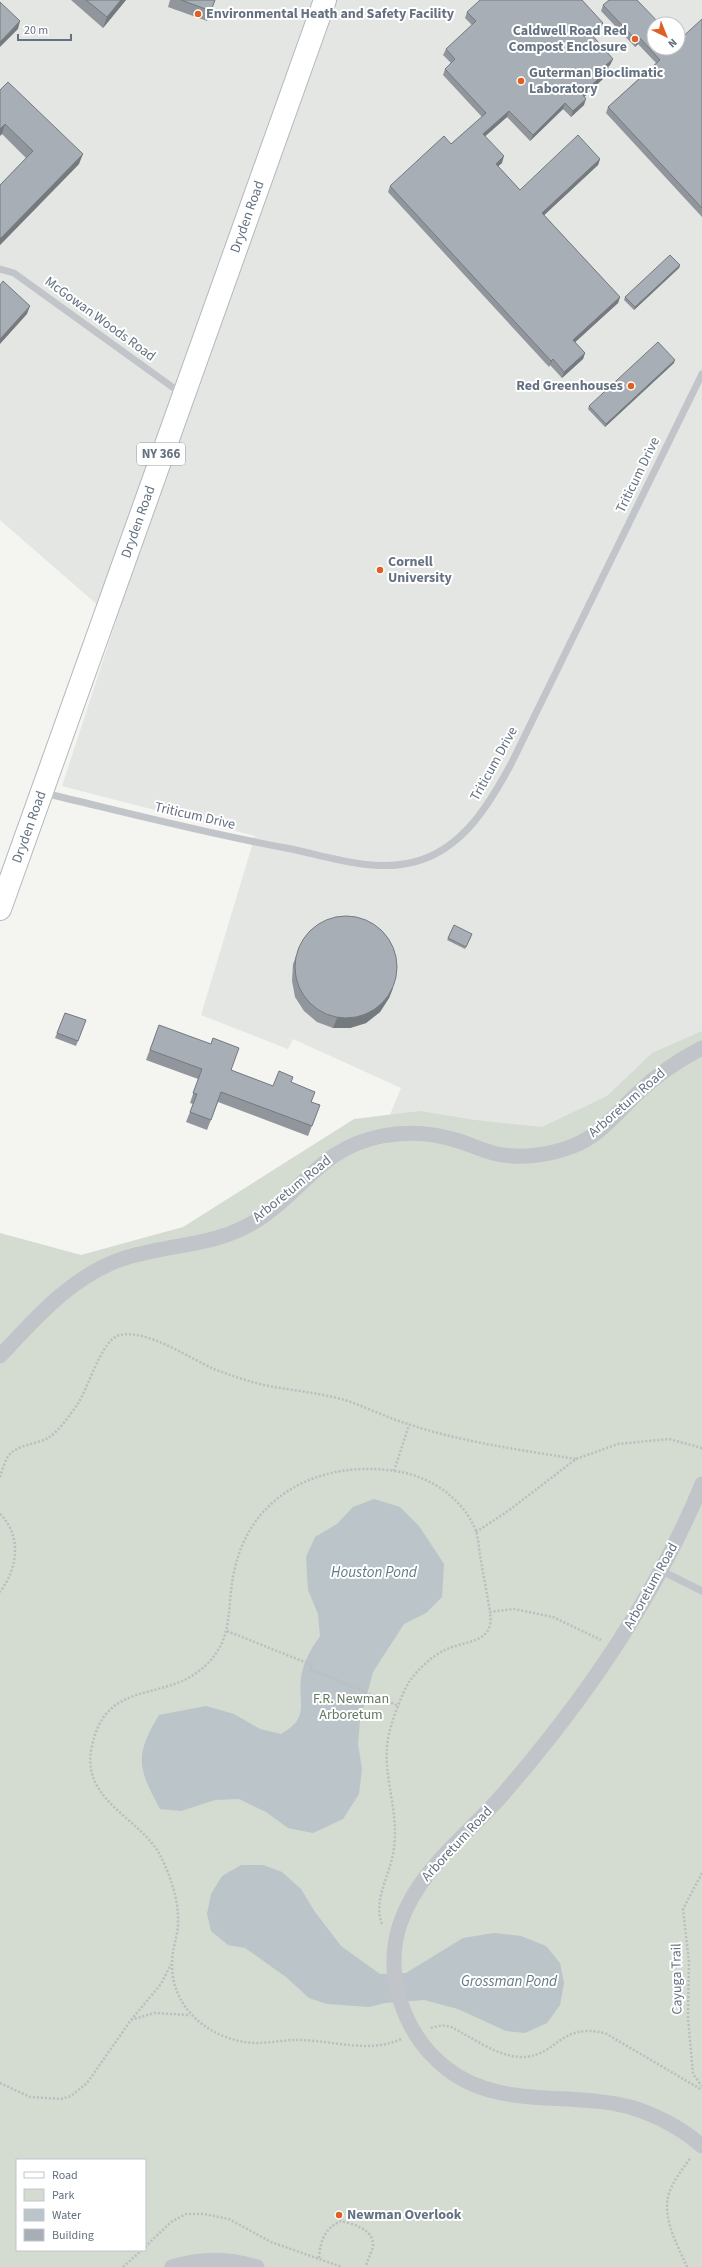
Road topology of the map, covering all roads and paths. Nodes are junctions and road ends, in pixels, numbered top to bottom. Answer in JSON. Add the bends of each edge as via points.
{"nodes":[{"id":1,"x":325,"y":0,"type":"edge"},
{"id":2,"x":0,"y":269,"type":"edge"},
{"id":3,"x":702,"y":374,"type":"edge"},
{"id":4,"x":183,"y":394,"type":"junction"},
{"id":5,"x":42,"y":792,"type":"junction"},
{"id":6,"x":0,"y":909,"type":"edge"},
{"id":7,"x":702,"y":1048,"type":"edge"},
{"id":8,"x":0,"y":1356,"type":"edge"},
{"id":9,"x":409,"y":1425,"type":"junction"},
{"id":10,"x":702,"y":1448,"type":"edge"},
{"id":11,"x":576,"y":1459,"type":"junction"},
{"id":12,"x":394,"y":1471,"type":"junction"},
{"id":13,"x":0,"y":1475,"type":"edge"},
{"id":14,"x":702,"y":1484,"type":"edge"},
{"id":15,"x":0,"y":1514,"type":"edge"},
{"id":16,"x":476,"y":1532,"type":"junction"},
{"id":17,"x":662,"y":1571,"type":"junction"},
{"id":18,"x":702,"y":1591,"type":"edge"},
{"id":19,"x":0,"y":1592,"type":"edge"},
{"id":20,"x":490,"y":1612,"type":"junction"},
{"id":21,"x":227,"y":1631,"type":"junction"},
{"id":22,"x":615,"y":1649,"type":"junction"},
{"id":23,"x":399,"y":1706,"type":"junction"},
{"id":24,"x":702,"y":1873,"type":"edge"},
{"id":25,"x":396,"y":1939,"type":"junction"},
{"id":26,"x":171,"y":1964,"type":"junction"},
{"id":27,"x":190,"y":2016,"type":"junction"},
{"id":28,"x":131,"y":2020,"type":"junction"},
{"id":29,"x":414,"y":2033,"type":"junction"},
{"id":30,"x":0,"y":2083,"type":"edge"},
{"id":31,"x":702,"y":2086,"type":"edge"},
{"id":32,"x":702,"y":2090,"type":"edge"},
{"id":33,"x":700,"y":2145,"type":"edge"},
{"id":34,"x":146,"y":2246,"type":"edge"},
{"id":35,"x":141,"y":2251,"type":"edge"},
{"id":36,"x":319,"y":2258,"type":"junction"},
{"id":37,"x":123,"y":2267,"type":"edge"},
{"id":38,"x":172,"y":2267,"type":"edge"},
{"id":39,"x":257,"y":2267,"type":"edge"},
{"id":40,"x":342,"y":2267,"type":"edge"},
{"id":41,"x":366,"y":2267,"type":"edge"},
{"id":42,"x":687,"y":2267,"type":"edge"}],
"edges":[{"from":1,"to":4,"type":"main road","name":"Dryden Road","number":"NY 366"},
{"from":2,"to":4,"type":"lane","name":"McGowan Woods Road","via":[[14,273]]},
{"from":3,"to":5,"type":"lane","name":"Triticum Drive","via":[[511,764],[485,808],[451,844],[415,862],[401,865],[369,865],[245,841]]},
{"from":4,"to":5,"type":"main road","name":"Dryden Road","number":"NY 366"},
{"from":5,"to":6,"type":"main road","name":"Dryden Road","number":"NY 366"},
{"from":7,"to":8,"type":"street","name":"Arboretum Road","via":[[661,1073],[597,1133],[574,1146],[523,1157],[497,1154],[442,1136],[412,1132],[382,1136],[339,1151],[259,1219],[226,1236],[126,1258],[86,1276],[44,1310]]},
{"from":9,"to":11,"type":"path","via":[[510,1448]]},
{"from":9,"to":12,"type":"path"},
{"from":9,"to":13,"type":"path","via":[[348,1401],[268,1386],[232,1376],[161,1343],[138,1335],[125,1334],[109,1340],[84,1394],[50,1436],[41,1442],[15,1450],[8,1456]]},
{"from":10,"to":11,"type":"path","via":[[668,1440],[618,1444]]},
{"from":11,"to":16,"type":"path"},
{"from":12,"to":16,"type":"path","via":[[408,1473],[439,1487],[463,1510]]},
{"from":12,"to":21,"type":"path","via":[[350,1468],[326,1473],[298,1484],[272,1504],[240,1549],[233,1574]]},
{"from":14,"to":17,"type":"street","name":"Arboretum Road"},
{"from":15,"to":19,"type":"path","via":[[7,1521],[16,1550],[12,1571]]},
{"from":16,"to":20,"type":"path"},
{"from":17,"to":18,"type":"lane"},
{"from":17,"to":22,"type":"street","name":"Arboretum Road"},
{"from":20,"to":22,"type":"path","via":[[514,1609],[553,1617]]},
{"from":20,"to":23,"type":"path","via":[[492,1623],[486,1632],[477,1640],[445,1650],[421,1668],[408,1683]]},
{"from":21,"to":23,"type":"path","via":[[312,1665],[310,1670]]},
{"from":21,"to":26,"type":"path","via":[[219,1648],[205,1666],[189,1678],[133,1695],[114,1705],[100,1725],[91,1753],[94,1777],[108,1803],[158,1852],[173,1885],[178,1921]]},
{"from":22,"to":25,"type":"street","name":"Arboretum Road","via":[[530,1762],[497,1801],[428,1872],[409,1903]]},
{"from":23,"to":25,"type":"path","via":[[388,1738],[386,1767],[395,1813],[394,1848],[380,1904],[380,1920],[384,1928]]},
{"from":24,"to":31,"type":"path","name":"Cayuga Trail","via":[[683,1908],[689,1962],[688,2016],[693,2074]]},
{"from":25,"to":29,"type":"street","name":"Arboretum Road","via":[[396,1988]]},
{"from":26,"to":27,"type":"path","via":[[175,1986]]},
{"from":26,"to":28,"type":"path","via":[[161,1984]]},
{"from":27,"to":28,"type":"path","via":[[154,2013]]},
{"from":27,"to":29,"type":"path","via":[[210,2031],[246,2042],[315,2040],[361,2046],[388,2045]]},
{"from":28,"to":30,"type":"path","via":[[87,2083],[71,2096],[61,2099],[30,2097]]},
{"from":29,"to":32,"type":"path","via":[[446,2026],[509,2056],[526,2057],[578,2031],[591,2030],[604,2033]]},
{"from":29,"to":33,"type":"street","name":"Arboretum Road","via":[[424,2048],[444,2067],[480,2088],[506,2094],[628,2107],[663,2120]]},
{"from":33,"to":42,"type":"path","via":[[671,2187],[667,2205],[669,2224]]},
{"from":34,"to":36,"type":"path","via":[[171,2222],[186,2214],[204,2214],[228,2219],[272,2242]]},
{"from":35,"to":37,"type":"path"},
{"from":36,"to":40,"type":"path"},
{"from":36,"to":41,"type":"path","via":[[319,2247],[324,2235],[332,2225],[341,2221],[365,2229],[371,2235],[373,2245]]},
{"from":38,"to":39,"type":"street","via":[[194,2260],[217,2259]]}]}
